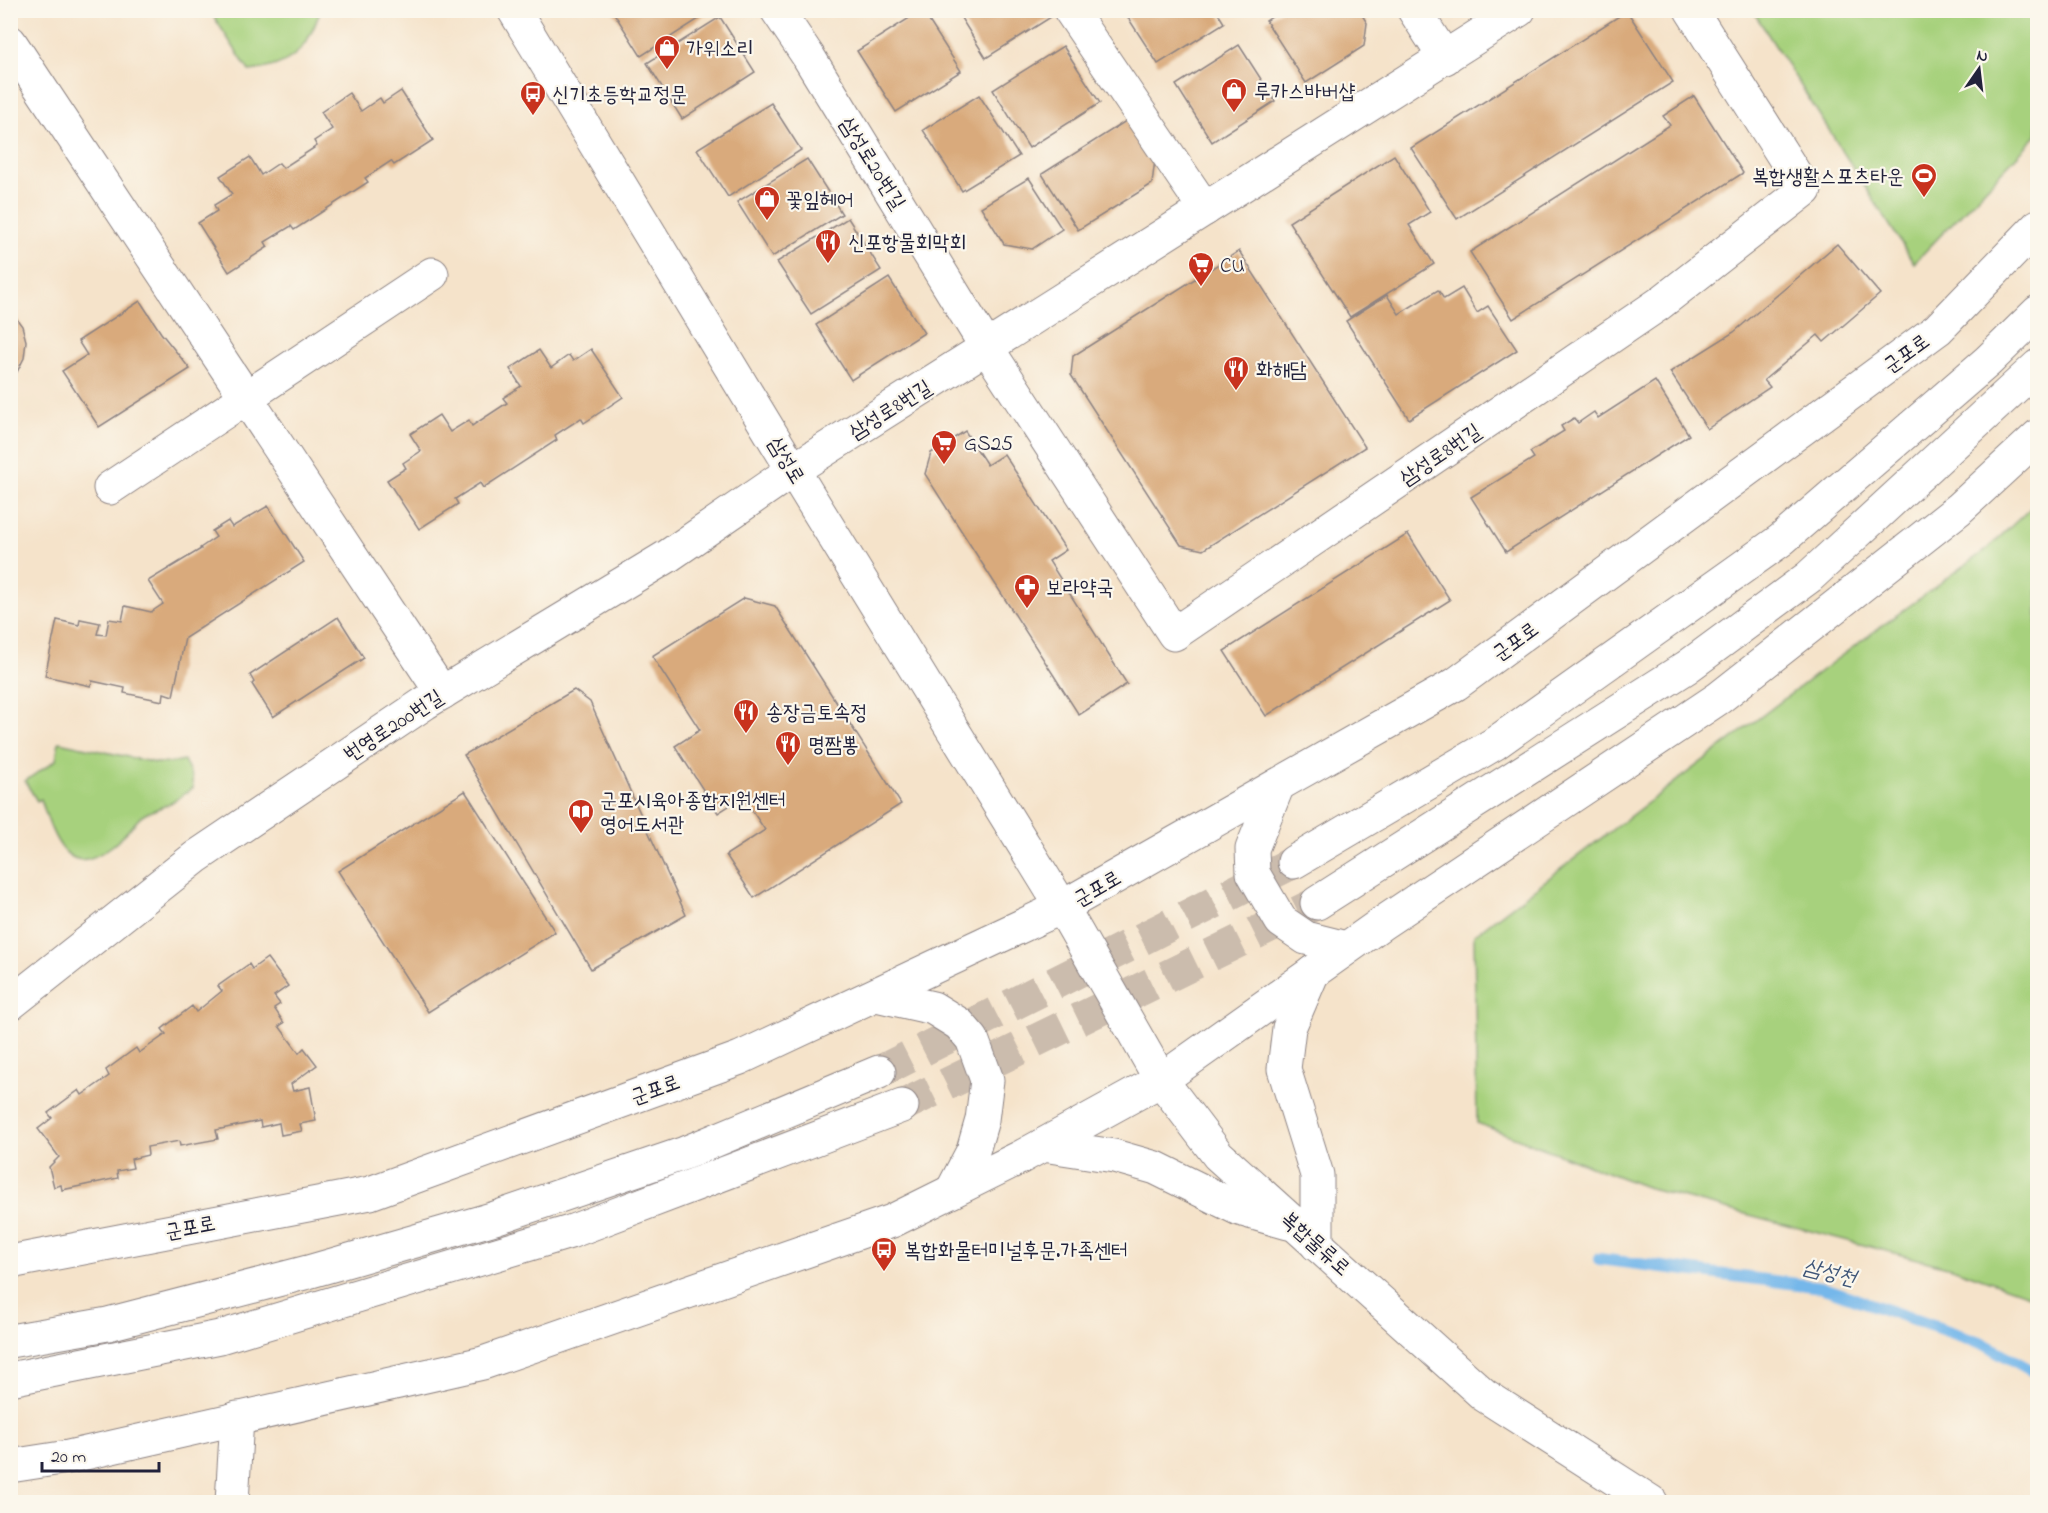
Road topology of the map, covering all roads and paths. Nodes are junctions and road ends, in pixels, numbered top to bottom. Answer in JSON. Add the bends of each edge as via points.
{"nodes":[{"id":1,"x":514,"y":10,"type":"edge"},
{"id":2,"x":777,"y":10,"type":"edge"},
{"id":3,"x":1070,"y":10,"type":"edge"},
{"id":4,"x":1414,"y":10,"type":"edge"},
{"id":5,"x":1519,"y":10,"type":"edge"},
{"id":6,"x":1691,"y":10,"type":"edge"},
{"id":7,"x":10,"y":42,"type":"edge"},
{"id":8,"x":1444,"y":58,"type":"junction"},
{"id":9,"x":1205,"y":209,"type":"junction"},
{"id":10,"x":2037,"y":226,"type":"edge"},
{"id":11,"x":432,"y":274,"type":"dead end"},
{"id":12,"x":2037,"y":312,"type":"edge"},
{"id":13,"x":987,"y":348,"type":"junction"},
{"id":14,"x":2037,"y":366,"type":"edge"},
{"id":15,"x":247,"y":398,"type":"junction"},
{"id":16,"x":2037,"y":436,"type":"edge"},
{"id":17,"x":793,"y":470,"type":"junction"},
{"id":18,"x":110,"y":488,"type":"dead end"},
{"id":19,"x":442,"y":693,"type":"junction"},
{"id":20,"x":1278,"y":785,"type":"junction"},
{"id":21,"x":1294,"y":862,"type":"tunnel mouth"},
{"id":22,"x":1317,"y":903,"type":"tunnel mouth"},
{"id":23,"x":1062,"y":907,"type":"junction"},
{"id":24,"x":1347,"y":948,"type":"junction"},
{"id":25,"x":1312,"y":972,"type":"junction"},
{"id":26,"x":876,"y":994,"type":"junction"},
{"id":27,"x":10,"y":1004,"type":"edge"},
{"id":28,"x":879,"y":1072,"type":"tunnel mouth"},
{"id":29,"x":1161,"y":1080,"type":"junction"},
{"id":30,"x":902,"y":1106,"type":"tunnel mouth"},
{"id":31,"x":1043,"y":1145,"type":"junction"},
{"id":32,"x":952,"y":1191,"type":"junction"},
{"id":33,"x":1306,"y":1235,"type":"junction"},
{"id":34,"x":10,"y":1262,"type":"edge"},
{"id":35,"x":10,"y":1341,"type":"edge"},
{"id":36,"x":10,"y":1379,"type":"edge"},
{"id":37,"x":237,"y":1418,"type":"junction"},
{"id":38,"x":10,"y":1466,"type":"edge"},
{"id":39,"x":232,"y":1503,"type":"edge"},
{"id":40,"x":1651,"y":1503,"type":"edge"}],
"edges":[{"from":1,"to":17,"type":"main road","name":"삼성로"},
{"from":2,"to":13,"type":"main road","name":"삼성로20번길"},
{"from":3,"to":9,"type":"main road"},
{"from":4,"to":8,"type":"main road"},
{"from":5,"to":8,"type":"main road","name":"삼성로8번길"},
{"from":6,"to":13,"type":"main road","name":"삼성로8번길","via":[[1805,190],[1659,304],[1174,634]]},
{"from":7,"to":15,"type":"main road"},
{"from":8,"to":9,"type":"main road","name":"삼성로8번길"},
{"from":9,"to":13,"type":"main road","name":"삼성로8번길"},
{"from":10,"to":20,"type":"main road","name":"군포로","via":[[1938,329],[1465,677]]},
{"from":11,"to":15,"type":"main road"},
{"from":12,"to":21,"type":"main road","via":[[1988,361],[1780,540],[1494,744]]},
{"from":13,"to":17,"type":"main road","name":"삼성로8번길"},
{"from":14,"to":22,"type":"main road","via":[[1800,584],[1687,668]]},
{"from":15,"to":18,"type":"main road"},
{"from":15,"to":19,"type":"main road"},
{"from":16,"to":24,"type":"main road","via":[[1959,509],[1719,698]]},
{"from":17,"to":19,"type":"main road","name":"번영로200번길","via":[[668,556]]},
{"from":17,"to":23,"type":"main road","name":"삼성로"},
{"from":19,"to":27,"type":"main road","name":"번영로200번길","via":[[196,857]]},
{"from":20,"to":23,"type":"main road","name":"군포로"},
{"from":20,"to":24,"type":"main road","via":[[1252,849],[1253,873],[1281,921],[1306,938]]},
{"from":23,"to":26,"type":"main road","name":"군포로"},
{"from":23,"to":29,"type":"main road","name":"복합물류로"},
{"from":24,"to":25,"type":"main road"},
{"from":25,"to":29,"type":"main road"},
{"from":25,"to":33,"type":"main road","via":[[1289,1028],[1284,1068],[1317,1175]]},
{"from":26,"to":32,"type":"main road","via":[[933,1008],[959,1024],[972,1038],[987,1080],[982,1120],[973,1151]]},
{"from":26,"to":34,"type":"main road","name":"군포로","via":[[740,1058],[370,1192]]},
{"from":28,"to":35,"type":"main road","via":[[685,1153],[495,1218],[108,1324]]},
{"from":29,"to":31,"type":"main road"},
{"from":29,"to":33,"type":"main road","name":"복합물류로","via":[[1218,1155]]},
{"from":30,"to":36,"type":"main road","via":[[570,1232],[220,1337]]},
{"from":31,"to":32,"type":"main road"},
{"from":31,"to":33,"type":"main road","via":[[1114,1156],[1156,1168],[1239,1209]]},
{"from":32,"to":37,"type":"main road","via":[[892,1221],[483,1363]]},
{"from":33,"to":40,"type":"main road","name":"복합물류로","via":[[1484,1395]]},
{"from":37,"to":38,"type":"main road","via":[[68,1457]]},
{"from":37,"to":39,"type":"main road"}]}
